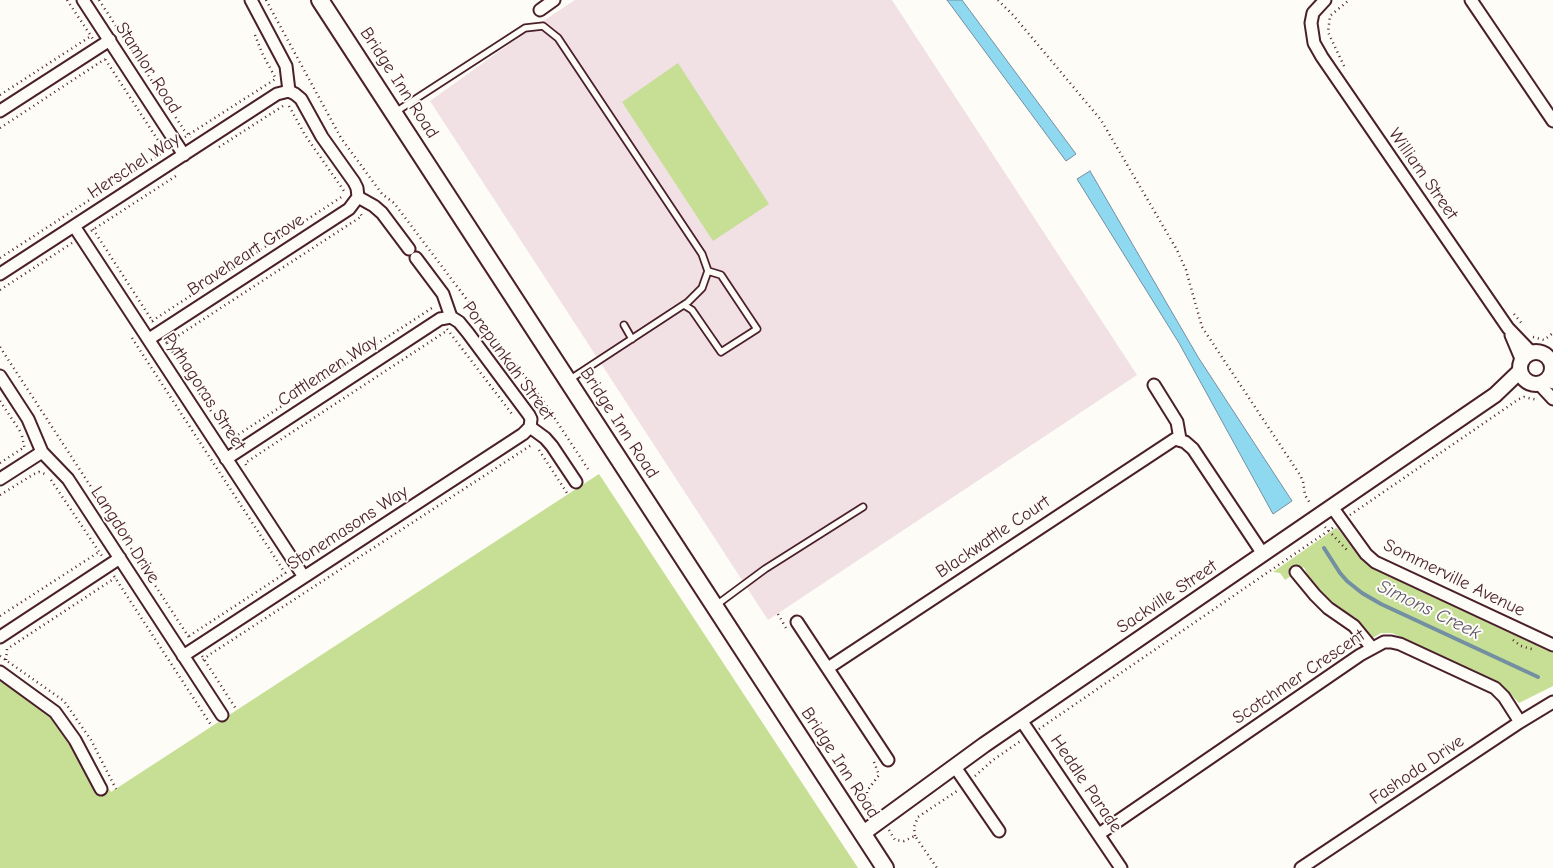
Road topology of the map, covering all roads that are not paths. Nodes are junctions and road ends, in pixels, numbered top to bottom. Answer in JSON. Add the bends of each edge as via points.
{"nodes":[{"id":1,"x":83,"y":0,"type":"edge"},
{"id":2,"x":251,"y":0,"type":"edge"},
{"id":3,"x":320,"y":0,"type":"edge"},
{"id":4,"x":553,"y":0,"type":"edge"},
{"id":5,"x":1325,"y":0,"type":"edge"},
{"id":6,"x":1471,"y":0,"type":"edge"},
{"id":7,"x":540,"y":10,"type":"dead end"},
{"id":8,"x":110,"y":40,"type":"junction"},
{"id":9,"x":285,"y":91,"type":"junction"},
{"id":10,"x":0,"y":111,"type":"edge"},
{"id":11,"x":394,"y":113,"type":"junction"},
{"id":12,"x":1553,"y":121,"type":"edge"},
{"id":13,"x":184,"y":155,"type":"junction"},
{"id":14,"x":356,"y":201,"type":"junction"},
{"id":15,"x":74,"y":226,"type":"junction"},
{"id":16,"x":708,"y":271,"type":"junction"},
{"id":17,"x":0,"y":274,"type":"edge"},
{"id":18,"x":684,"y":305,"type":"junction"},
{"id":19,"x":451,"y":318,"type":"junction"},
{"id":20,"x":624,"y":325,"type":"dead end"},
{"id":21,"x":148,"y":339,"type":"junction"},
{"id":22,"x":632,"y":339,"type":"junction"},
{"id":23,"x":1540,"y":367,"type":"edge"},
{"id":24,"x":0,"y":376,"type":"edge"},
{"id":25,"x":568,"y":381,"type":"junction"},
{"id":26,"x":1154,"y":385,"type":"dead end"},
{"id":27,"x":1553,"y":399,"type":"edge"},
{"id":28,"x":530,"y":427,"type":"junction"},
{"id":29,"x":1180,"y":439,"type":"junction"},
{"id":30,"x":42,"y":452,"type":"junction"},
{"id":31,"x":226,"y":459,"type":"junction"},
{"id":32,"x":0,"y":479,"type":"edge"},
{"id":33,"x":576,"y":482,"type":"dead end"},
{"id":34,"x":863,"y":507,"type":"dead end"},
{"id":35,"x":1332,"y":507,"type":"junction"},
{"id":36,"x":1263,"y":554,"type":"junction"},
{"id":37,"x":120,"y":558,"type":"junction"},
{"id":38,"x":1296,"y":572,"type":"dead end"},
{"id":39,"x":304,"y":577,"type":"junction"},
{"id":40,"x":714,"y":607,"type":"junction"},
{"id":41,"x":797,"y":622,"type":"dead end"},
{"id":42,"x":0,"y":637,"type":"edge"},
{"id":43,"x":1553,"y":645,"type":"edge"},
{"id":44,"x":1372,"y":648,"type":"junction"},
{"id":45,"x":183,"y":656,"type":"junction"},
{"id":46,"x":828,"y":668,"type":"junction"},
{"id":47,"x":0,"y":672,"type":"edge"},
{"id":48,"x":1552,"y":704,"type":"edge"},
{"id":49,"x":222,"y":714,"type":"dead end"},
{"id":50,"x":1021,"y":720,"type":"junction"},
{"id":51,"x":1520,"y":722,"type":"junction"},
{"id":52,"x":888,"y":760,"type":"dead end"},
{"id":53,"x":955,"y":767,"type":"junction"},
{"id":54,"x":101,"y":789,"type":"dead end"},
{"id":55,"x":999,"y":831,"type":"dead end"},
{"id":56,"x":862,"y":834,"type":"junction"},
{"id":57,"x":1099,"y":834,"type":"junction"},
{"id":58,"x":885,"y":868,"type":"edge"},
{"id":59,"x":1121,"y":868,"type":"edge"},
{"id":60,"x":1301,"y":868,"type":"edge"}],
"edges":[{"from":1,"to":8,"type":"street","name":"Stamlor Road"},
{"from":2,"to":9,"type":"street","via":[[286,66]]},
{"from":3,"to":11,"type":"main road","name":"Bridge Inn Road"},
{"from":4,"to":7,"type":"street"},
{"from":5,"to":23,"type":"street","name":"William Street","via":[[1310,23],[1312,37],[1322,57],[1508,328]]},
{"from":6,"to":12,"type":"street"},
{"from":8,"to":10,"type":"street"},
{"from":8,"to":13,"type":"street","name":"Stamlor Road"},
{"from":9,"to":13,"type":"street","name":"Herschel Way"},
{"from":9,"to":14,"type":"street","via":[[301,99],[322,137],[354,182]]},
{"from":11,"to":16,"type":"lane","via":[[525,28],[543,26],[558,38],[702,254]]},
{"from":11,"to":25,"type":"main road","name":"Bridge Inn Road"},
{"from":13,"to":15,"type":"street","name":"Herschel Way"},
{"from":14,"to":19,"type":"street","name":"Porepunkah Street","via":[[374,206],[382,213],[443,294]]},
{"from":14,"to":21,"type":"street","name":"Braveheart Grove"},
{"from":15,"to":17,"type":"street","name":"Herschel Way"},
{"from":15,"to":21,"type":"street","name":"Pythagoras Street"},
{"from":16,"to":18,"type":"lane","via":[[702,288]]},
{"from":16,"to":18,"type":"lane","via":[[721,275],[757,329],[721,352],[692,310]]},
{"from":18,"to":22,"type":"lane"},
{"from":19,"to":28,"type":"street","name":"Porepunkah Street","via":[[460,322],[527,412]]},
{"from":19,"to":31,"type":"street","name":"Cattlemen Way","via":[[440,319]]},
{"from":20,"to":22,"type":"lane"},
{"from":21,"to":31,"type":"street","name":"Pythagoras Street"},
{"from":22,"to":25,"type":"lane"},
{"from":23,"to":27,"type":"street","name":"William Street"},
{"from":23,"to":35,"type":"street","name":"Sackville Street"},
{"from":24,"to":30,"type":"street","name":"Langdon Drive","via":[[28,419]]},
{"from":25,"to":40,"type":"main road","name":"Bridge Inn Road"},
{"from":26,"to":29,"type":"street","via":[[1177,422]]},
{"from":28,"to":33,"type":"street","name":"Porepunkah Street","via":[[552,446]]},
{"from":28,"to":39,"type":"street","name":"Stonemasons Way"},
{"from":29,"to":36,"type":"street","via":[[1192,449]]},
{"from":29,"to":46,"type":"street","name":"Blackwattle Court","via":[[1170,440]]},
{"from":30,"to":32,"type":"street"},
{"from":30,"to":37,"type":"street","name":"Langdon Drive","via":[[68,479]]},
{"from":31,"to":39,"type":"street","name":"Pythagoras Street"},
{"from":34,"to":40,"type":"lane","via":[[765,569]]},
{"from":35,"to":36,"type":"street","name":"Sackville Street"},
{"from":35,"to":43,"type":"street","name":"Sommerville Avenue","via":[[1366,554],[1386,568]]},
{"from":36,"to":50,"type":"street","name":"Sackville Street"},
{"from":37,"to":42,"type":"street"},
{"from":37,"to":45,"type":"street","name":"Langdon Drive"},
{"from":38,"to":44,"type":"street","via":[[1328,608],[1354,626]]},
{"from":39,"to":45,"type":"street","name":"Stonemasons Way"},
{"from":40,"to":56,"type":"main road","name":"Bridge Inn Road"},
{"from":41,"to":46,"type":"street"},
{"from":44,"to":51,"type":"street","name":"Scotchmer Crescent","via":[[1384,642],[1400,644],[1495,688]]},
{"from":44,"to":57,"type":"street","name":"Scotchmer Crescent"},
{"from":45,"to":49,"type":"street","name":"Langdon Drive"},
{"from":46,"to":52,"type":"street"},
{"from":47,"to":54,"type":"street","via":[[55,712],[75,740]]},
{"from":48,"to":51,"type":"street","name":"Fashoda Drive"},
{"from":50,"to":53,"type":"street","name":"Sackville Street"},
{"from":50,"to":57,"type":"street","name":"Heddle Parade"},
{"from":51,"to":60,"type":"street","name":"Fashoda Drive"},
{"from":53,"to":55,"type":"street"},
{"from":53,"to":56,"type":"street","name":"Sackville Street"},
{"from":56,"to":58,"type":"main road","name":"Bridge Inn Road"},
{"from":57,"to":59,"type":"street","name":"Heddle Parade"}]}
